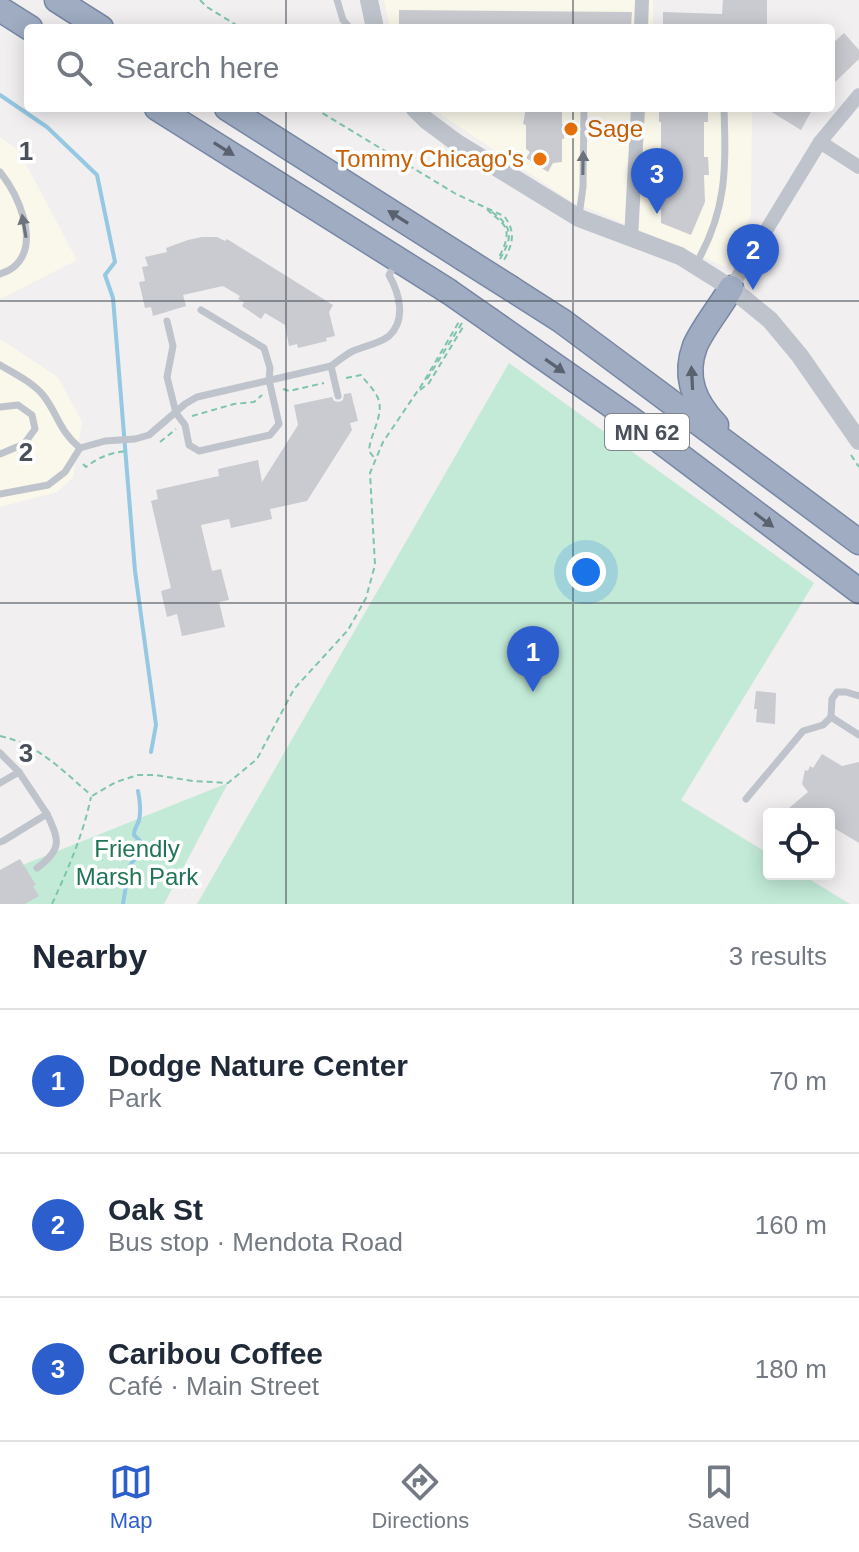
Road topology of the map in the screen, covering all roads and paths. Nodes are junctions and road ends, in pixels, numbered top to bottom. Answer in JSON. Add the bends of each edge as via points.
{"nodes":[{"id":1,"x":57,"y":0,"type":"edge"},
{"id":2,"x":81,"y":0,"type":"edge"},
{"id":3,"x":200,"y":0,"type":"edge"},
{"id":4,"x":337,"y":0,"type":"edge"},
{"id":5,"x":369,"y":0,"type":"edge"},
{"id":6,"x":642,"y":0,"type":"edge"},
{"id":7,"x":0,"y":9,"type":"edge"},
{"id":8,"x":233,"y":23,"type":"edge"},
{"id":9,"x":24,"y":24,"type":"edge"},
{"id":10,"x":94,"y":24,"type":"edge"},
{"id":11,"x":96,"y":24,"type":"edge"},
{"id":12,"x":346,"y":24,"type":"edge"},
{"id":13,"x":374,"y":24,"type":"edge"},
{"id":14,"x":641,"y":24,"type":"edge"},
{"id":15,"x":859,"y":95,"type":"edge"},
{"id":16,"x":163,"y":112,"type":"edge"},
{"id":17,"x":233,"y":112,"type":"edge"},
{"id":18,"x":321,"y":112,"type":"edge"},
{"id":19,"x":418,"y":112,"type":"edge"},
{"id":20,"x":584,"y":112,"type":"edge"},
{"id":21,"x":638,"y":112,"type":"edge"},
{"id":22,"x":724,"y":112,"type":"edge"},
{"id":23,"x":820,"y":142,"type":"junction"},
{"id":24,"x":859,"y":167,"type":"edge"},
{"id":25,"x":0,"y":172,"type":"edge"},
{"id":26,"x":487,"y":209,"type":"dead end"},
{"id":27,"x":579,"y":218,"type":"junction"},
{"id":28,"x":631,"y":238,"type":"junction"},
{"id":29,"x":399,"y":260,"type":"junction"},
{"id":30,"x":695,"y":266,"type":"junction"},
{"id":31,"x":0,"y":274,"type":"edge"},
{"id":32,"x":731,"y":288,"type":"junction"},
{"id":33,"x":201,"y":310,"type":"dead end"},
{"id":34,"x":167,"y":321,"type":"dead end"},
{"id":35,"x":0,"y":365,"type":"edge"},
{"id":36,"x":331,"y":366,"type":"junction"},
{"id":37,"x":429,"y":378,"type":"dead end"},
{"id":38,"x":343,"y":379,"type":"dead end"},
{"id":39,"x":269,"y":380,"type":"junction"},
{"id":40,"x":329,"y":381,"type":"dead end"},
{"id":41,"x":281,"y":389,"type":"dead end"},
{"id":42,"x":262,"y":395,"type":"dead end"},
{"id":43,"x":338,"y":396,"type":"dead end"},
{"id":44,"x":0,"y":407,"type":"edge"},
{"id":45,"x":176,"y":413,"type":"junction"},
{"id":46,"x":192,"y":416,"type":"dead end"},
{"id":47,"x":177,"y":428,"type":"dead end"},
{"id":48,"x":859,"y":441,"type":"edge"},
{"id":49,"x":160,"y":442,"type":"dead end"},
{"id":50,"x":83,"y":448,"type":"junction"},
{"id":51,"x":135,"y":450,"type":"dead end"},
{"id":52,"x":0,"y":454,"type":"edge"},
{"id":53,"x":376,"y":460,"type":"junction"},
{"id":54,"x":752,"y":461,"type":"junction"},
{"id":55,"x":83,"y":464,"type":"dead end"},
{"id":56,"x":0,"y":494,"type":"edge"},
{"id":57,"x":859,"y":542,"type":"edge"},
{"id":58,"x":859,"y":591,"type":"edge"},
{"id":59,"x":859,"y":696,"type":"edge"},
{"id":60,"x":831,"y":717,"type":"junction"},
{"id":61,"x":859,"y":735,"type":"edge"},
{"id":62,"x":0,"y":736,"type":"edge"},
{"id":63,"x":0,"y":753,"type":"edge"},
{"id":64,"x":19,"y":772,"type":"junction"},
{"id":65,"x":0,"y":783,"type":"edge"},
{"id":66,"x":92,"y":796,"type":"junction"},
{"id":67,"x":746,"y":799,"type":"dead end"},
{"id":68,"x":47,"y":814,"type":"junction"},
{"id":69,"x":0,"y":842,"type":"edge"},
{"id":70,"x":37,"y":868,"type":"dead end"},
{"id":71,"x":52,"y":904,"type":"edge"}],
"edges":[{"from":1,"to":10,"type":"highway"},
{"from":2,"to":11,"type":"highway"},
{"from":3,"to":8,"type":"path"},
{"from":4,"to":12,"type":"lane"},
{"from":5,"to":13,"type":"street"},
{"from":6,"to":14,"type":"street"},
{"from":7,"to":9,"type":"highway"},
{"from":15,"to":23,"type":"street"},
{"from":16,"to":29,"type":"highway","number":"MN 62","one_way":true},
{"from":54,"to":17,"type":"highway","number":"MN 62","one_way":true,"bridge":true,"via":[[562,321]]},
{"from":18,"to":26,"type":"path"},
{"from":19,"to":27,"type":"street","via":[[457,143]]},
{"from":27,"to":20,"type":"lane","one_way":true},
{"from":21,"to":28,"type":"street"},
{"from":22,"to":30,"type":"lane","via":[[724,183],[709,241]]},
{"from":23,"to":24,"type":"street"},
{"from":23,"to":32,"type":"street"},
{"from":31,"to":25,"type":"lane","one_way":true,"via":[[15,267],[27,240],[25,220]]},
{"from":27,"to":28,"type":"street"},
{"from":28,"to":30,"type":"street"},
{"from":29,"to":36,"type":"lane","via":[[389,275],[400,304],[394,329]]},
{"from":29,"to":58,"type":"highway","number":"MN 62","one_way":true,"bridge":true,"via":[[631,419]]},
{"from":30,"to":32,"type":"street"},
{"from":32,"to":48,"type":"street","via":[[770,320]]},
{"from":54,"to":32,"type":"highway","one_way":true,"via":[[701,410],[692,390],[695,346]]},
{"from":33,"to":39,"type":"lane","via":[[264,348]]},
{"from":34,"to":45,"type":"lane","via":[[173,346],[167,377]]},
{"from":35,"to":50,"type":"lane","via":[[43,396],[67,438]]},
{"from":36,"to":39,"type":"lane"},
{"from":36,"to":43,"type":"lane"},
{"from":37,"to":53,"type":"path"},
{"from":38,"to":53,"type":"path","via":[[361,375],[378,398],[380,409],[369,441]]},
{"from":39,"to":45,"type":"lane","via":[[197,397]]},
{"from":39,"to":45,"type":"lane","via":[[279,424],[270,435],[199,451],[189,445]]},
{"from":40,"to":41,"type":"path"},
{"from":42,"to":46,"type":"path","via":[[254,402]]},
{"from":44,"to":52,"type":"lane","via":[[18,405],[32,415],[35,429],[24,444]]},
{"from":45,"to":50,"type":"lane","via":[[149,435]]},
{"from":47,"to":49,"type":"path"},
{"from":50,"to":56,"type":"lane","via":[[48,485]]},
{"from":51,"to":55,"type":"path"},
{"from":53,"to":66,"type":"path","via":[[370,473],[375,565],[366,598],[348,630],[294,689],[257,759],[228,783],[138,775]]},
{"from":54,"to":57,"type":"highway","number":"MN 62"},
{"from":59,"to":60,"type":"lane","via":[[837,692]]},
{"from":60,"to":61,"type":"lane"},
{"from":60,"to":67,"type":"lane","via":[[803,731]]},
{"from":62,"to":66,"type":"path","via":[[35,750]]},
{"from":63,"to":64,"type":"lane"},
{"from":64,"to":65,"type":"lane"},
{"from":64,"to":68,"type":"lane"},
{"from":66,"to":71,"type":"path","via":[[79,843]]},
{"from":68,"to":69,"type":"lane"},
{"from":68,"to":70,"type":"lane","via":[[57,836],[56,850]]}]}
